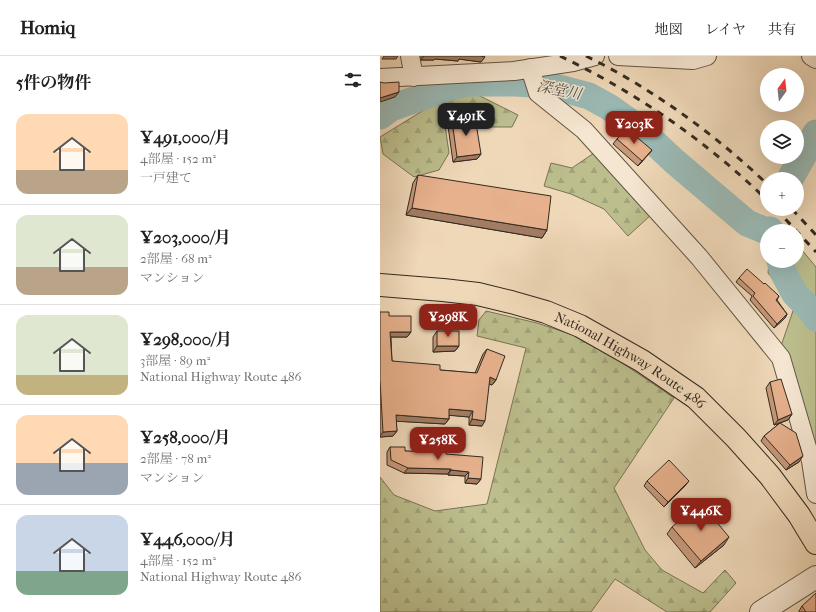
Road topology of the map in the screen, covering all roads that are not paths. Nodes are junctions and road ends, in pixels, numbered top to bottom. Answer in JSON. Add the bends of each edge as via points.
{"nodes":[{"id":1,"x":410,"y":56,"type":"edge"},
{"id":2,"x":595,"y":56,"type":"edge"},
{"id":3,"x":618,"y":56,"type":"edge"},
{"id":4,"x":707,"y":56,"type":"edge"},
{"id":5,"x":812,"y":56,"type":"edge"},
{"id":6,"x":816,"y":59,"type":"edge"},
{"id":7,"x":414,"y":77,"type":"junction"},
{"id":8,"x":380,"y":78,"type":"edge"},
{"id":9,"x":534,"y":79,"type":"junction"},
{"id":10,"x":380,"y":285,"type":"edge"},
{"id":11,"x":816,"y":494,"type":"edge"},
{"id":12,"x":816,"y":543,"type":"edge"},
{"id":13,"x":816,"y":577,"type":"edge"},
{"id":14,"x":761,"y":612,"type":"edge"}],
"edges":[{"from":1,"to":7,"type":"street"},
{"from":2,"to":9,"type":"street","via":[[573,62]]},
{"from":3,"to":4,"type":"street","via":[[693,60]]},
{"from":5,"to":6,"type":"street"},
{"from":7,"to":8,"type":"street"},
{"from":7,"to":9,"type":"street","via":[[514,71]]},
{"from":9,"to":11,"type":"street","via":[[584,130],[698,257],[781,358],[811,461]]},
{"from":10,"to":12,"type":"highway","name":"National Highway Route 486","via":[[478,294],[546,312],[580,326],[642,361],[696,398],[736,438],[770,476]]},
{"from":13,"to":14,"type":"street"}]}
